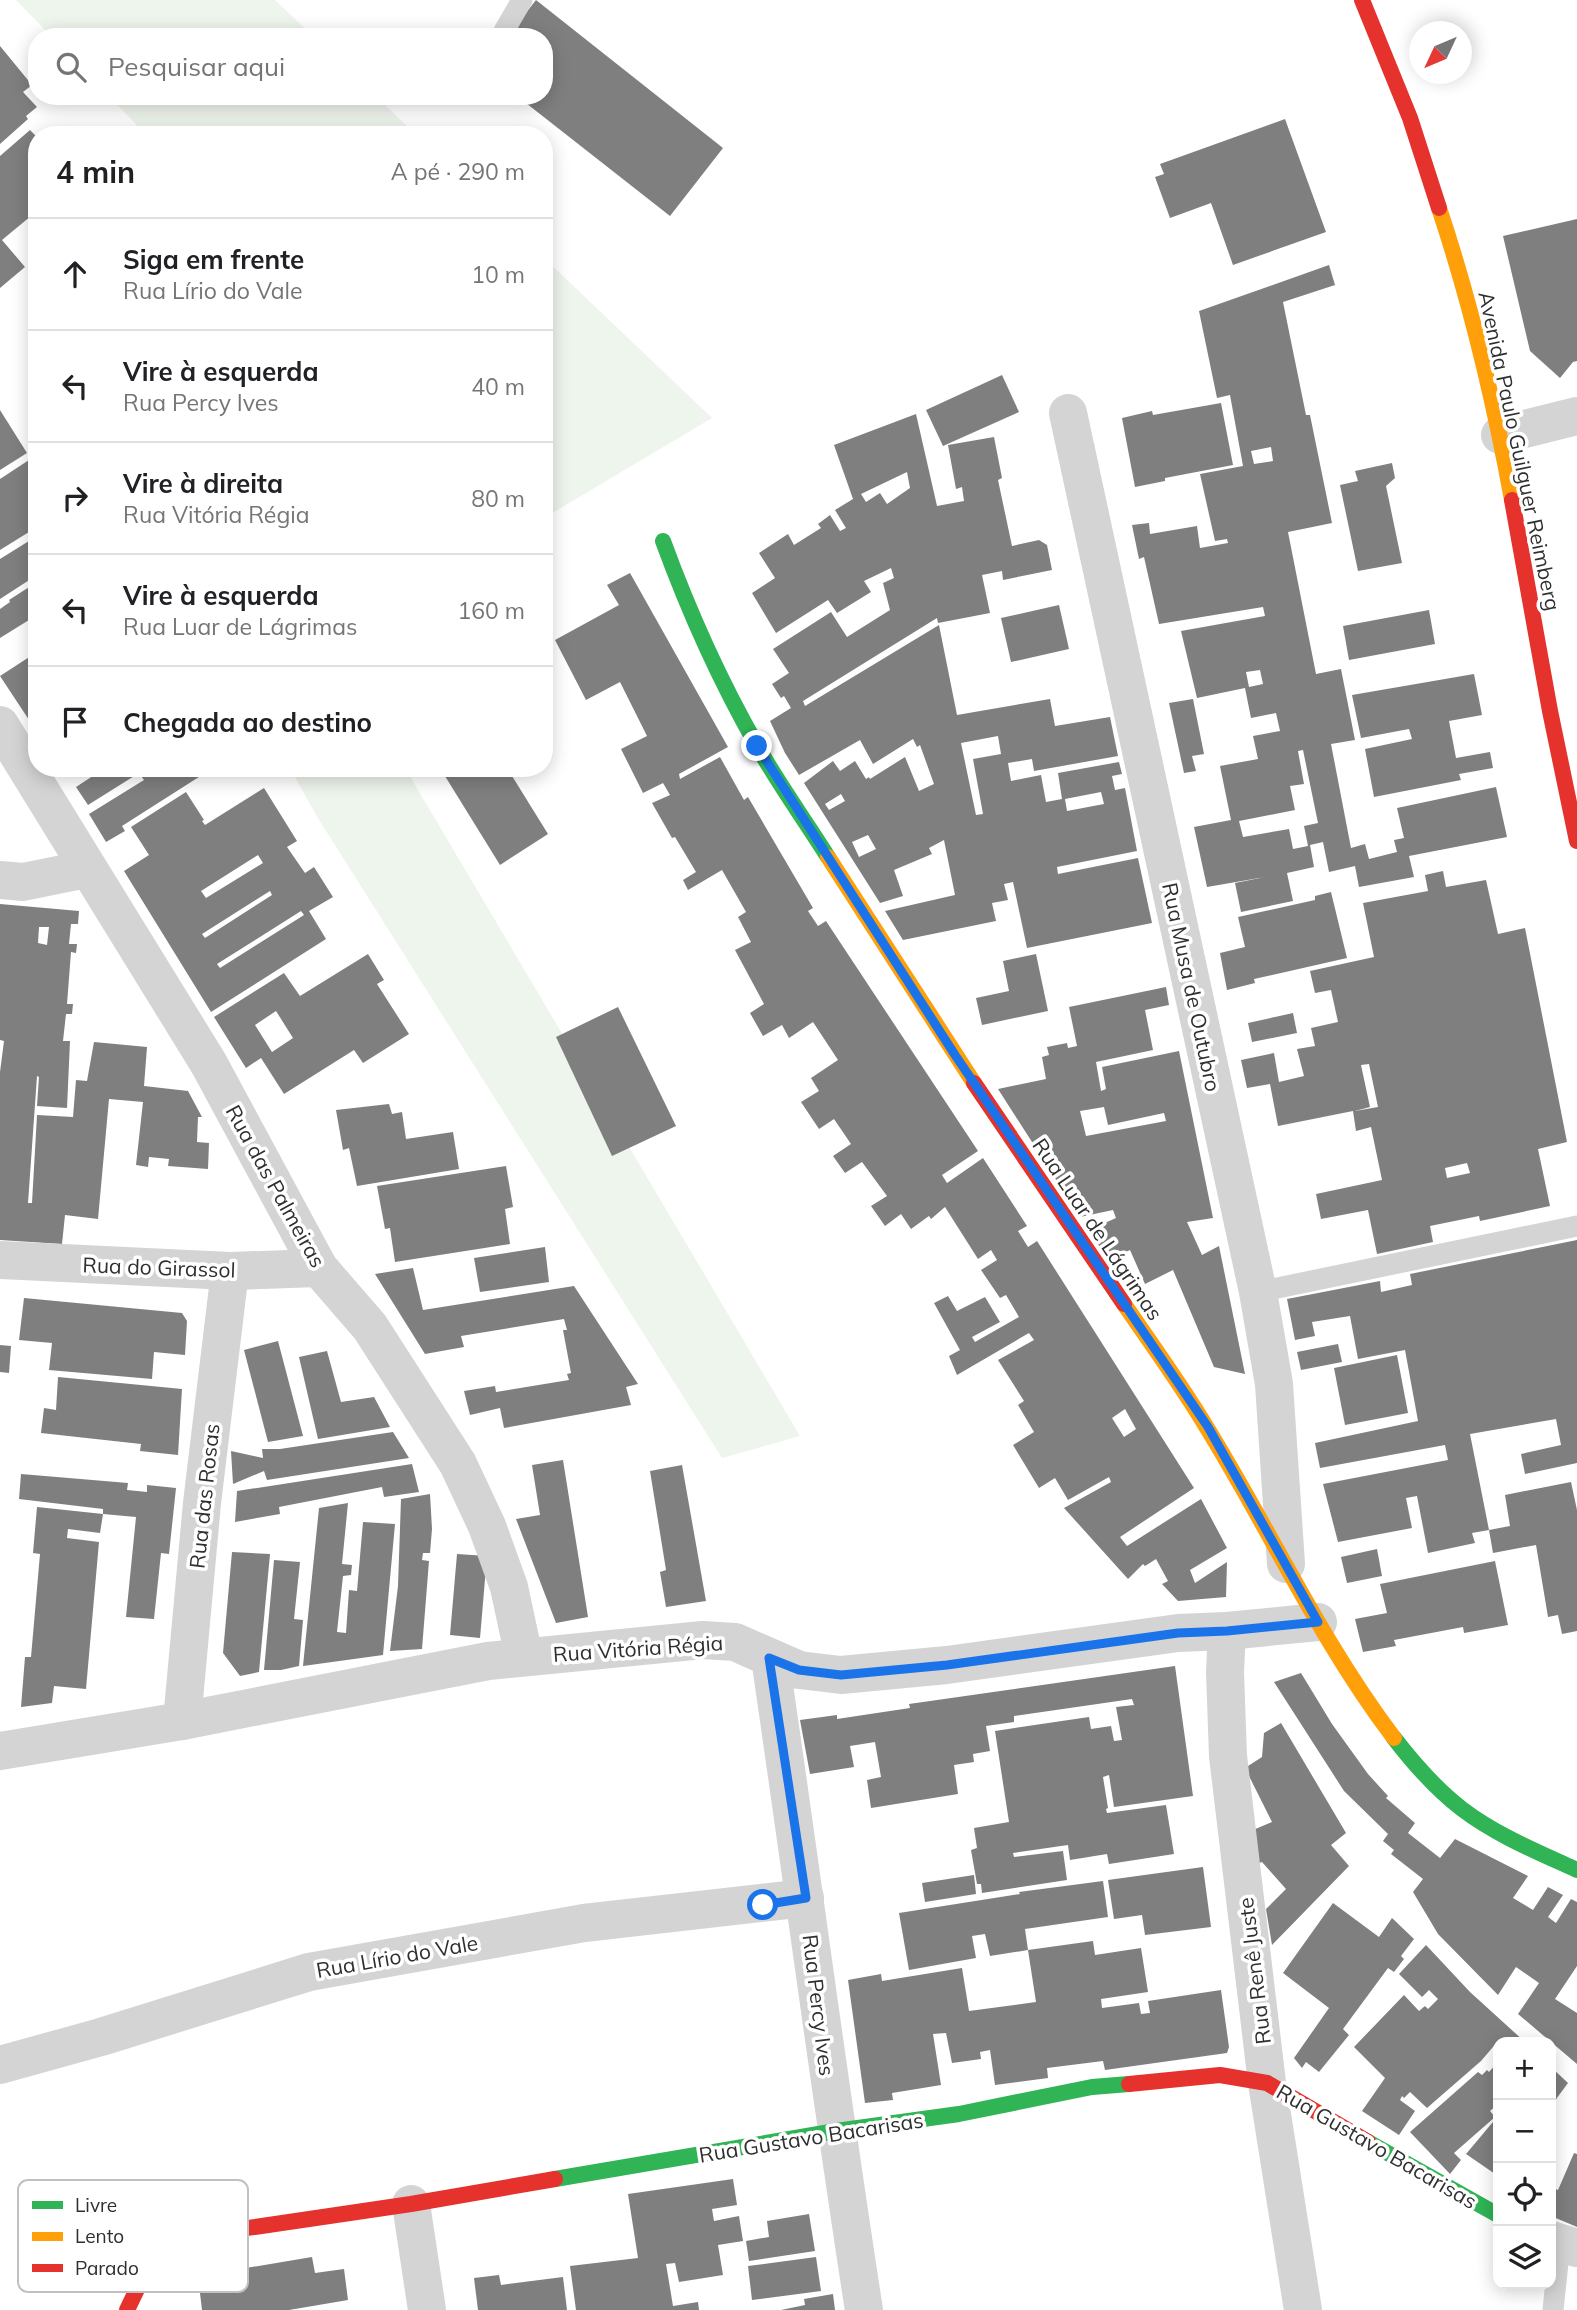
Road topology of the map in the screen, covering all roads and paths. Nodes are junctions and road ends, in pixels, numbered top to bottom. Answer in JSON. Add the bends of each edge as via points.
{"nodes":[{"id":1,"x":522,"y":0,"type":"edge"},
{"id":2,"x":1362,"y":0,"type":"edge"},
{"id":3,"x":506,"y":28,"type":"edge"},
{"id":4,"x":1068,"y":414,"type":"dead end"},
{"id":5,"x":1577,"y":416,"type":"edge"},
{"id":6,"x":1500,"y":435,"type":"junction"},
{"id":7,"x":663,"y":541,"type":"dead end"},
{"id":8,"x":0,"y":725,"type":"edge"},
{"id":9,"x":28,"y":771,"type":"edge"},
{"id":10,"x":32,"y":777,"type":"edge"},
{"id":11,"x":1577,"y":841,"type":"edge"},
{"id":12,"x":88,"y":869,"type":"junction"},
{"id":13,"x":0,"y":880,"type":"edge"},
{"id":14,"x":1577,"y":1226,"type":"edge"},
{"id":15,"x":0,"y":1260,"type":"edge"},
{"id":16,"x":319,"y":1268,"type":"junction"},
{"id":17,"x":229,"y":1271,"type":"junction"},
{"id":18,"x":1258,"y":1292,"type":"junction"},
{"id":19,"x":1286,"y":1564,"type":"junction"},
{"id":20,"x":1318,"y":1622,"type":"junction"},
{"id":21,"x":1227,"y":1631,"type":"junction"},
{"id":22,"x":524,"y":1657,"type":"junction"},
{"id":23,"x":769,"y":1658,"type":"junction"},
{"id":24,"x":182,"y":1721,"type":"junction"},
{"id":25,"x":0,"y":1751,"type":"edge"},
{"id":26,"x":1577,"y":1870,"type":"edge"},
{"id":27,"x":806,"y":1898,"type":"junction"},
{"id":28,"x":0,"y":2065,"type":"edge"},
{"id":29,"x":1267,"y":2083,"type":"junction"},
{"id":30,"x":836,"y":2131,"type":"junction"},
{"id":31,"x":411,"y":2203,"type":"junction"},
{"id":32,"x":1493,"y":2212,"type":"edge"},
{"id":33,"x":248,"y":2228,"type":"edge"},
{"id":34,"x":1563,"y":2244,"type":"edge"},
{"id":35,"x":136,"y":2292,"type":"edge"},
{"id":36,"x":127,"y":2310,"type":"edge"},
{"id":37,"x":427,"y":2310,"type":"edge"},
{"id":38,"x":864,"y":2310,"type":"edge"},
{"id":39,"x":1303,"y":2310,"type":"edge"},
{"id":40,"x":1553,"y":2310,"type":"edge"}],
"edges":[{"from":1,"to":3,"type":"lane"},
{"from":2,"to":6,"type":"street","name":"Avenida Paulo Guilguer Reimberg","via":[[1410,118],[1465,286]]},
{"from":4,"to":18,"type":"street","name":"Rua Musa de Outubro"},
{"from":5,"to":6,"type":"street"},
{"from":6,"to":11,"type":"street","name":"Avenida Paulo Guilguer Reimberg"},
{"from":7,"to":19,"type":"street","name":"Rua Luar de Lágrimas","via":[[689,612],[757,746],[955,1055],[1208,1427]]},
{"from":8,"to":9,"type":"street","name":"Rua das Palmeiras"},
{"from":10,"to":12,"type":"street","name":"Rua das Palmeiras"},
{"from":12,"to":13,"type":"street","via":[[23,882]]},
{"from":12,"to":16,"type":"street","name":"Rua das Palmeiras","via":[[209,1064]]},
{"from":14,"to":18,"type":"lane"},
{"from":15,"to":17,"type":"street","name":"Rua do Girassol"},
{"from":16,"to":17,"type":"street","name":"Rua do Girassol"},
{"from":16,"to":22,"type":"street","name":"Rua das Palmeiras","via":[[370,1327],[458,1464],[505,1575]]},
{"from":17,"to":24,"type":"street","name":"Rua das Rosas"},
{"from":18,"to":19,"type":"street","name":"Rua Musa de Outubro","via":[[1274,1384]]},
{"from":19,"to":20,"type":"street","name":"Rua Luar de Lágrimas"},
{"from":20,"to":21,"type":"street","name":"Rua Vitória Régia"},
{"from":20,"to":26,"type":"street","name":"Rua Luar de Lágrimas","via":[[1377,1716],[1413,1763],[1462,1809],[1507,1837]]},
{"from":21,"to":23,"type":"street","name":"Rua Vitória Régia","via":[[1178,1633],[841,1675],[799,1670]]},
{"from":21,"to":29,"type":"street","name":"Rua Renê Juste","via":[[1228,1756]]},
{"from":22,"to":23,"type":"street","name":"Rua Vitória Régia","via":[[703,1640],[735,1642]]},
{"from":22,"to":24,"type":"street","name":"Rua Vitória Régia"},
{"from":23,"to":27,"type":"street","name":"Rua Percy Ives"},
{"from":24,"to":25,"type":"street","name":"Rua Vitória Régia"},
{"from":27,"to":28,"type":"street","name":"Rua Lírio do Vale","via":[[584,1923],[309,1972]]},
{"from":27,"to":30,"type":"street","name":"Rua Percy Ives"},
{"from":29,"to":30,"type":"street","name":"Rua Gustavo Bacarisas","via":[[1220,2074],[1092,2087],[959,2114]]},
{"from":29,"to":32,"type":"street","name":"Rua Gustavo Bacarisas"},
{"from":29,"to":39,"type":"street","name":"Rua Renê Juste"},
{"from":30,"to":31,"type":"street","name":"Rua Gustavo Bacarisas"},
{"from":30,"to":38,"type":"street","name":"Rua Percy Ives"},
{"from":31,"to":33,"type":"street","name":"Rua Gustavo Bacarisas"},
{"from":31,"to":37,"type":"street"},
{"from":34,"to":40,"type":"lane"},
{"from":35,"to":36,"type":"street","name":"Rua Gustavo Bacarisas"}]}
